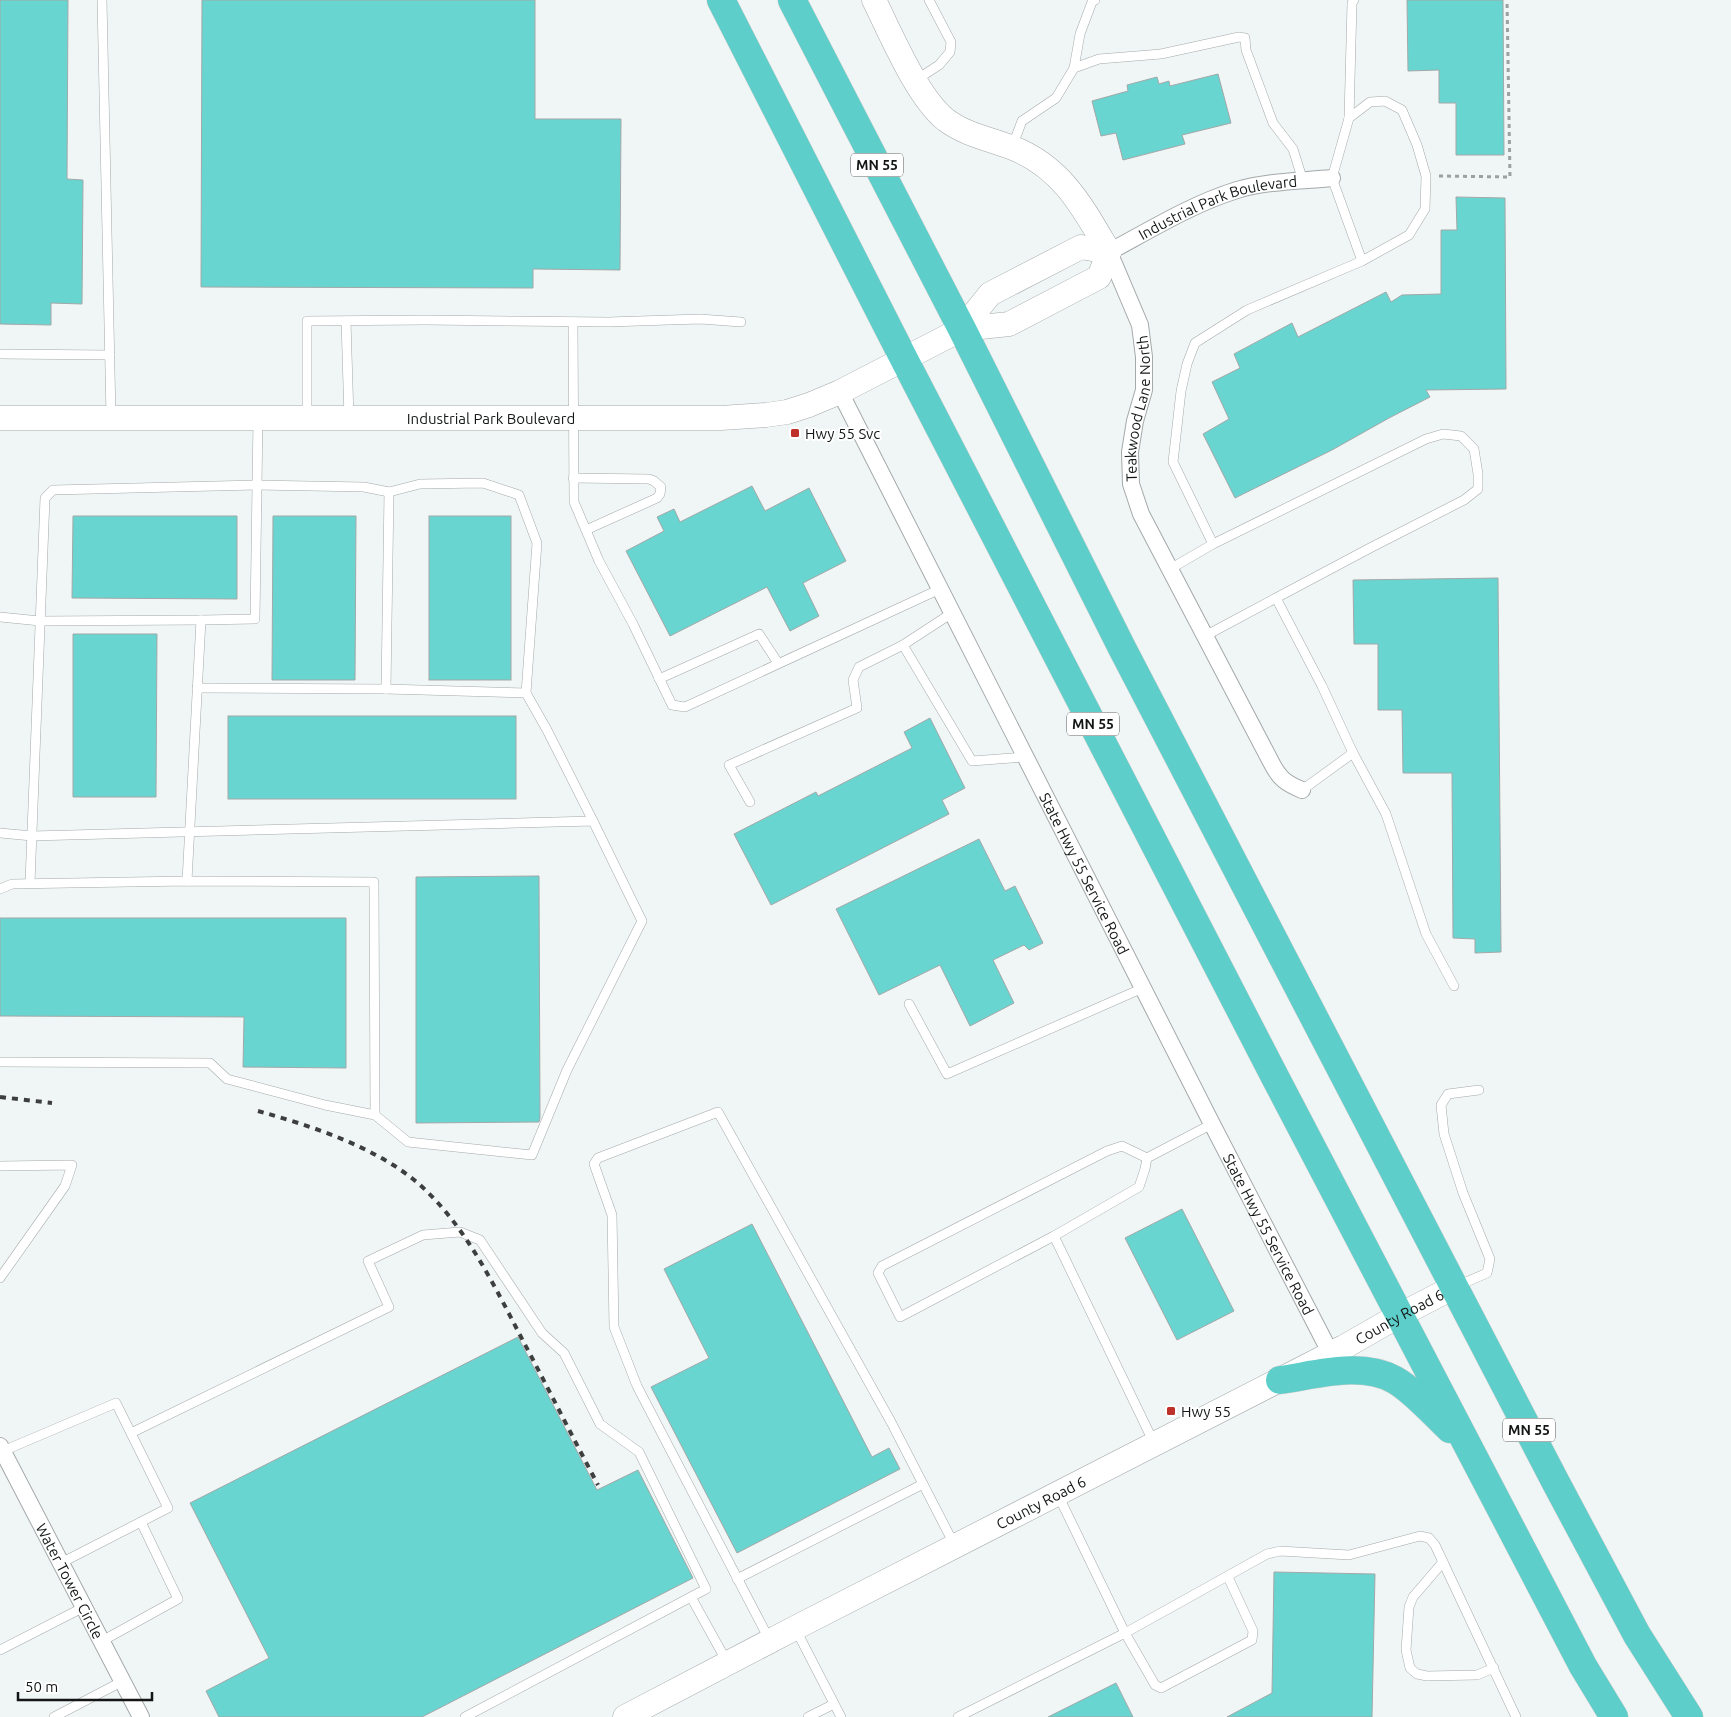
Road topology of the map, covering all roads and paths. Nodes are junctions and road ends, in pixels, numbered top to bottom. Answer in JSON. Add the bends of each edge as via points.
{"nodes":[{"id":1,"x":102,"y":0,"type":"edge"},
{"id":2,"x":721,"y":0,"type":"edge"},
{"id":3,"x":792,"y":0,"type":"edge"},
{"id":4,"x":874,"y":0,"type":"edge"},
{"id":5,"x":928,"y":0,"type":"edge"},
{"id":6,"x":1095,"y":0,"type":"edge"},
{"id":7,"x":1354,"y":0,"type":"edge"},
{"id":8,"x":1507,"y":0,"type":"edge"},
{"id":9,"x":1074,"y":68,"type":"junction"},
{"id":10,"x":916,"y":80,"type":"junction"},
{"id":11,"x":1349,"y":118,"type":"junction"},
{"id":12,"x":1012,"y":148,"type":"junction"},
{"id":13,"x":1426,"y":176,"type":"junction"},
{"id":14,"x":1332,"y":178,"type":"junction"},
{"id":15,"x":1303,"y":181,"type":"junction"},
{"id":16,"x":1109,"y":252,"type":"junction"},
{"id":17,"x":1362,"y":261,"type":"junction"},
{"id":18,"x":346,"y":321,"type":"junction"},
{"id":19,"x":573,"y":322,"type":"junction"},
{"id":20,"x":741,"y":322,"type":"dead end"},
{"id":21,"x":962,"y":329,"type":"junction"},
{"id":22,"x":0,"y":354,"type":"edge"},
{"id":23,"x":110,"y":355,"type":"junction"},
{"id":24,"x":904,"y":359,"type":"junction"},
{"id":25,"x":840,"y":392,"type":"junction"},
{"id":26,"x":0,"y":418,"type":"edge"},
{"id":27,"x":111,"y":418,"type":"junction"},
{"id":28,"x":258,"y":418,"type":"junction"},
{"id":29,"x":307,"y":418,"type":"junction"},
{"id":30,"x":348,"y":418,"type":"junction"},
{"id":31,"x":574,"y":418,"type":"junction"},
{"id":32,"x":573,"y":478,"type":"junction"},
{"id":33,"x":257,"y":485,"type":"junction"},
{"id":34,"x":389,"y":492,"type":"junction"},
{"id":35,"x":586,"y":530,"type":"junction"},
{"id":36,"x":1213,"y":544,"type":"junction"},
{"id":37,"x":1170,"y":569,"type":"junction"},
{"id":38,"x":940,"y":588,"type":"junction"},
{"id":39,"x":1276,"y":598,"type":"junction"},
{"id":40,"x":952,"y":613,"type":"junction"},
{"id":41,"x":0,"y":618,"type":"edge"},
{"id":42,"x":201,"y":620,"type":"junction"},
{"id":43,"x":40,"y":621,"type":"junction"},
{"id":44,"x":1205,"y":636,"type":"junction"},
{"id":45,"x":903,"y":645,"type":"junction"},
{"id":46,"x":778,"y":663,"type":"junction"},
{"id":47,"x":659,"y":679,"type":"junction"},
{"id":48,"x":197,"y":688,"type":"junction"},
{"id":49,"x":386,"y":689,"type":"junction"},
{"id":50,"x":526,"y":693,"type":"junction"},
{"id":51,"x":1353,"y":753,"type":"junction"},
{"id":52,"x":1026,"y":757,"type":"junction"},
{"id":53,"x":1302,"y":790,"type":"joint"},
{"id":54,"x":750,"y":802,"type":"dead end"},
{"id":55,"x":592,"y":821,"type":"junction"},
{"id":56,"x":190,"y":832,"type":"junction"},
{"id":57,"x":0,"y":834,"type":"edge"},
{"id":58,"x":32,"y":836,"type":"junction"},
{"id":59,"x":187,"y":881,"type":"junction"},
{"id":60,"x":30,"y":883,"type":"junction"},
{"id":61,"x":0,"y":889,"type":"edge"},
{"id":62,"x":1454,"y":986,"type":"dead end"},
{"id":63,"x":1143,"y":988,"type":"junction"},
{"id":64,"x":909,"y":1004,"type":"dead end"},
{"id":65,"x":0,"y":1062,"type":"edge"},
{"id":66,"x":1479,"y":1090,"type":"dead end"},
{"id":67,"x":375,"y":1115,"type":"junction"},
{"id":68,"x":1212,"y":1124,"type":"junction"},
{"id":69,"x":1147,"y":1158,"type":"junction"},
{"id":70,"x":0,"y":1166,"type":"edge"},
{"id":71,"x":1054,"y":1236,"type":"junction"},
{"id":72,"x":0,"y":1278,"type":"edge"},
{"id":73,"x":1454,"y":1287,"type":"junction"},
{"id":74,"x":1400,"y":1315,"type":"junction"},
{"id":75,"x":1331,"y":1354,"type":"junction"},
{"id":76,"x":1280,"y":1380,"type":"junction"},
{"id":77,"x":131,"y":1433,"type":"junction"},
{"id":78,"x":1154,"y":1444,"type":"junction"},
{"id":79,"x":1,"y":1448,"type":"edge"},
{"id":80,"x":1469,"y":1449,"type":"junction"},
{"id":81,"x":923,"y":1484,"type":"junction"},
{"id":82,"x":1058,"y":1494,"type":"junction"},
{"id":83,"x":141,"y":1522,"type":"junction"},
{"id":84,"x":955,"y":1546,"type":"junction"},
{"id":85,"x":61,"y":1562,"type":"junction"},
{"id":86,"x":1443,"y":1562,"type":"junction"},
{"id":87,"x":1228,"y":1577,"type":"junction"},
{"id":88,"x":737,"y":1579,"type":"junction"},
{"id":89,"x":691,"y":1597,"type":"junction"},
{"id":90,"x":84,"y":1607,"type":"junction"},
{"id":91,"x":795,"y":1628,"type":"junction"},
{"id":92,"x":1125,"y":1633,"type":"junction"},
{"id":93,"x":102,"y":1641,"type":"junction"},
{"id":94,"x":770,"y":1642,"type":"junction"},
{"id":95,"x":0,"y":1650,"type":"edge"},
{"id":96,"x":728,"y":1664,"type":"junction"},
{"id":97,"x":1494,"y":1668,"type":"junction"},
{"id":98,"x":123,"y":1681,"type":"junction"},
{"id":99,"x":834,"y":1704,"type":"junction"},
{"id":100,"x":54,"y":1717,"type":"edge"},
{"id":101,"x":141,"y":1717,"type":"edge"},
{"id":102,"x":465,"y":1717,"type":"edge"},
{"id":103,"x":625,"y":1717,"type":"edge"},
{"id":104,"x":808,"y":1717,"type":"edge"},
{"id":105,"x":841,"y":1717,"type":"edge"},
{"id":106,"x":958,"y":1717,"type":"edge"},
{"id":107,"x":1516,"y":1717,"type":"edge"},
{"id":108,"x":1614,"y":1717,"type":"edge"},
{"id":109,"x":1689,"y":1717,"type":"edge"}],
"edges":[{"from":1,"to":23,"type":"lane"},
{"from":2,"to":24,"type":"highway","number":"MN 55"},
{"from":3,"to":21,"type":"highway","number":"MN 55"},
{"from":4,"to":10,"type":"street","name":"Teakwood Lane North"},
{"from":5,"to":10,"type":"lane","via":[[951,42],[950,52],[939,65]]},
{"from":6,"to":9,"type":"lane","via":[[1080,34]]},
{"from":7,"to":11,"type":"lane"},
{"from":8,"to":13,"type":"path","via":[[1510,178]]},
{"from":9,"to":12,"type":"lane","via":[[1056,98],[1022,121]]},
{"from":9,"to":15,"type":"lane","via":[[1099,59],[1161,54],[1245,38],[1246,50],[1273,123],[1293,149]]},
{"from":10,"to":12,"type":"street","name":"Teakwood Lane North","via":[[945,119],[980,138]]},
{"from":11,"to":13,"type":"lane","via":[[1370,102],[1385,101],[1402,110],[1418,145]]},
{"from":11,"to":14,"type":"lane"},
{"from":12,"to":16,"type":"street","name":"Teakwood Lane North","via":[[1031,157],[1065,185]]},
{"from":13,"to":17,"type":"lane","via":[[1424,209],[1409,235]]},
{"from":14,"to":15,"type":"street","name":"Industrial Park Boulevard"},
{"from":14,"to":17,"type":"lane"},
{"from":15,"to":16,"type":"street","name":"Industrial Park Boulevard","via":[[1258,185],[1231,192]]},
{"from":16,"to":21,"type":"street","name":"Industrial Park Boulevard","via":[[1099,276],[1010,324]]},
{"from":16,"to":21,"type":"street","name":"Industrial Park Boulevard","via":[[1081,247],[990,294]]},
{"from":16,"to":37,"type":"street","name":"Teakwood Lane North","via":[[1140,326],[1144,357],[1144,390],[1130,452],[1130,484],[1141,514]]},
{"from":17,"to":36,"type":"lane","via":[[1246,310],[1195,343],[1181,391],[1173,462]]},
{"from":18,"to":19,"type":"lane"},
{"from":18,"to":29,"type":"lane","via":[[306,321]]},
{"from":18,"to":30,"type":"lane"},
{"from":19,"to":20,"type":"lane","via":[[700,319]]},
{"from":19,"to":31,"type":"lane"},
{"from":21,"to":24,"type":"street","name":"Industrial Park Boulevard"},
{"from":21,"to":73,"type":"highway","number":"MN 55","via":[[1122,648]]},
{"from":22,"to":23,"type":"lane"},
{"from":23,"to":27,"type":"lane"},
{"from":24,"to":25,"type":"street","name":"Industrial Park Boulevard"},
{"from":24,"to":74,"type":"highway","number":"MN 55"},
{"from":25,"to":31,"type":"street","name":"Industrial Park Boulevard","via":[[787,412],[766,415]]},
{"from":25,"to":38,"type":"street","name":"State Hwy 55 Service Road"},
{"from":26,"to":27,"type":"street","name":"Industrial Park Boulevard"},
{"from":27,"to":28,"type":"street","name":"Industrial Park Boulevard"},
{"from":28,"to":29,"type":"street","name":"Industrial Park Boulevard"},
{"from":28,"to":33,"type":"lane"},
{"from":29,"to":30,"type":"street","name":"Industrial Park Boulevard"},
{"from":30,"to":31,"type":"street","name":"Industrial Park Boulevard"},
{"from":31,"to":32,"type":"lane"},
{"from":32,"to":35,"type":"lane","via":[[574,502]]},
{"from":32,"to":35,"type":"lane","via":[[648,479],[661,487],[657,498]]},
{"from":33,"to":34,"type":"lane","via":[[364,487]]},
{"from":33,"to":42,"type":"lane","via":[[255,619]]},
{"from":33,"to":43,"type":"lane","via":[[54,490],[45,498]]},
{"from":34,"to":49,"type":"lane"},
{"from":34,"to":50,"type":"lane","via":[[420,484],[483,483],[519,495],[537,542]]},
{"from":35,"to":47,"type":"lane"},
{"from":36,"to":37,"type":"lane"},
{"from":36,"to":39,"type":"lane","via":[[1426,439],[1443,434],[1461,436],[1474,449],[1478,489],[1464,500]]},
{"from":37,"to":44,"type":"street","name":"Teakwood Lane North"},
{"from":38,"to":40,"type":"street","name":"State Hwy 55 Service Road"},
{"from":38,"to":46,"type":"lane"},
{"from":39,"to":44,"type":"lane"},
{"from":39,"to":51,"type":"lane"},
{"from":40,"to":45,"type":"lane"},
{"from":40,"to":52,"type":"street","name":"State Hwy 55 Service Road"},
{"from":41,"to":43,"type":"lane"},
{"from":42,"to":43,"type":"lane"},
{"from":42,"to":48,"type":"lane"},
{"from":43,"to":58,"type":"lane"},
{"from":44,"to":53,"type":"street","name":"Teakwood Lane North","via":[[1278,776]]},
{"from":45,"to":52,"type":"lane","via":[[972,761]]},
{"from":45,"to":54,"type":"lane","via":[[860,667],[853,680],[857,708],[729,765]]},
{"from":46,"to":47,"type":"lane","via":[[759,634]]},
{"from":46,"to":47,"type":"lane","via":[[685,707],[672,705]]},
{"from":48,"to":49,"type":"lane"},
{"from":48,"to":56,"type":"lane"},
{"from":49,"to":50,"type":"lane"},
{"from":50,"to":55,"type":"lane"},
{"from":51,"to":53,"type":"lane"},
{"from":51,"to":62,"type":"lane","via":[[1386,814],[1426,934]]},
{"from":52,"to":63,"type":"street","name":"State Hwy 55 Service Road"},
{"from":55,"to":56,"type":"lane"},
{"from":55,"to":67,"type":"lane","via":[[642,921],[567,1070],[532,1155],[408,1142]]},
{"from":56,"to":58,"type":"lane"},
{"from":56,"to":59,"type":"lane"},
{"from":57,"to":58,"type":"lane"},
{"from":58,"to":60,"type":"lane"},
{"from":59,"to":60,"type":"lane"},
{"from":59,"to":67,"type":"lane","via":[[374,882]]},
{"from":60,"to":61,"type":"lane","via":[[12,884]]},
{"from":63,"to":64,"type":"lane","via":[[947,1074]]},
{"from":63,"to":68,"type":"street","name":"State Hwy 55 Service Road"},
{"from":65,"to":67,"type":"lane","via":[[210,1064],[227,1079]]},
{"from":66,"to":73,"type":"lane","via":[[1448,1094],[1441,1105],[1444,1134],[1463,1193],[1490,1259],[1487,1273]]},
{"from":68,"to":69,"type":"lane"},
{"from":68,"to":75,"type":"street","name":"State Hwy 55 Service Road"},
{"from":69,"to":71,"type":"lane","via":[[1139,1187]]},
{"from":69,"to":71,"type":"lane","via":[[1122,1146],[1107,1152],[882,1266],[878,1273],[900,1316]]},
{"from":70,"to":72,"type":"lane","via":[[72,1165],[64,1186]]},
{"from":71,"to":78,"type":"lane"},
{"from":73,"to":74,"type":"street","name":"County Road 6"},
{"from":73,"to":109,"type":"highway","number":"MN 55","via":[[1637,1635]]},
{"from":74,"to":75,"type":"street","name":"County Road 6"},
{"from":74,"to":80,"type":"highway","number":"MN 55"},
{"from":75,"to":76,"type":"street","name":"County Road 6"},
{"from":76,"to":78,"type":"street","name":"County Road 6"},
{"from":76,"to":80,"type":"highway","via":[[1354,1370],[1374,1372],[1395,1380]]},
{"from":77,"to":79,"type":"lane","via":[[116,1403]]},
{"from":77,"to":83,"type":"lane","via":[[168,1508]]},
{"from":77,"to":89,"type":"lane","via":[[389,1307],[368,1261],[423,1235],[460,1232],[480,1240],[542,1333],[564,1353],[600,1424],[639,1452],[706,1589]]},
{"from":78,"to":82,"type":"street","name":"County Road 6"},
{"from":79,"to":85,"type":"street","name":"Water Tower Circle"},
{"from":80,"to":108,"type":"highway","number":"MN 55","via":[[1583,1666]]},
{"from":81,"to":84,"type":"lane"},
{"from":81,"to":88,"type":"lane"},
{"from":81,"to":88,"type":"lane","via":[[718,1112],[598,1158],[594,1164],[612,1214],[614,1327],[637,1386]]},
{"from":82,"to":84,"type":"street","name":"County Road 6"},
{"from":82,"to":92,"type":"lane"},
{"from":83,"to":85,"type":"lane"},
{"from":83,"to":93,"type":"lane","via":[[178,1599]]},
{"from":84,"to":91,"type":"street","name":"County Road 6"},
{"from":85,"to":90,"type":"street","name":"Water Tower Circle"},
{"from":86,"to":87,"type":"lane","via":[[1430,1538],[1420,1536],[1349,1555],[1280,1551],[1267,1554]]},
{"from":86,"to":97,"type":"lane"},
{"from":86,"to":97,"type":"lane","via":[[1416,1593],[1409,1608],[1406,1650],[1410,1668],[1416,1674],[1427,1676],[1477,1675]]},
{"from":87,"to":92,"type":"lane"},
{"from":87,"to":92,"type":"lane","via":[[1253,1631],[1252,1640],[1161,1688],[1154,1686]]},
{"from":88,"to":94,"type":"lane"},
{"from":89,"to":96,"type":"lane"},
{"from":89,"to":102,"type":"lane"},
{"from":90,"to":93,"type":"street","name":"Water Tower Circle"},
{"from":90,"to":95,"type":"lane"},
{"from":91,"to":94,"type":"street","name":"County Road 6"},
{"from":91,"to":99,"type":"lane"},
{"from":92,"to":106,"type":"lane"},
{"from":93,"to":98,"type":"street","name":"Water Tower Circle"},
{"from":94,"to":96,"type":"street","name":"County Road 6"},
{"from":96,"to":103,"type":"street","name":"County Road 6"},
{"from":97,"to":107,"type":"lane"},
{"from":98,"to":100,"type":"lane"},
{"from":98,"to":101,"type":"street","name":"Water Tower Circle"},
{"from":99,"to":104,"type":"lane"},
{"from":99,"to":105,"type":"lane"}]}
